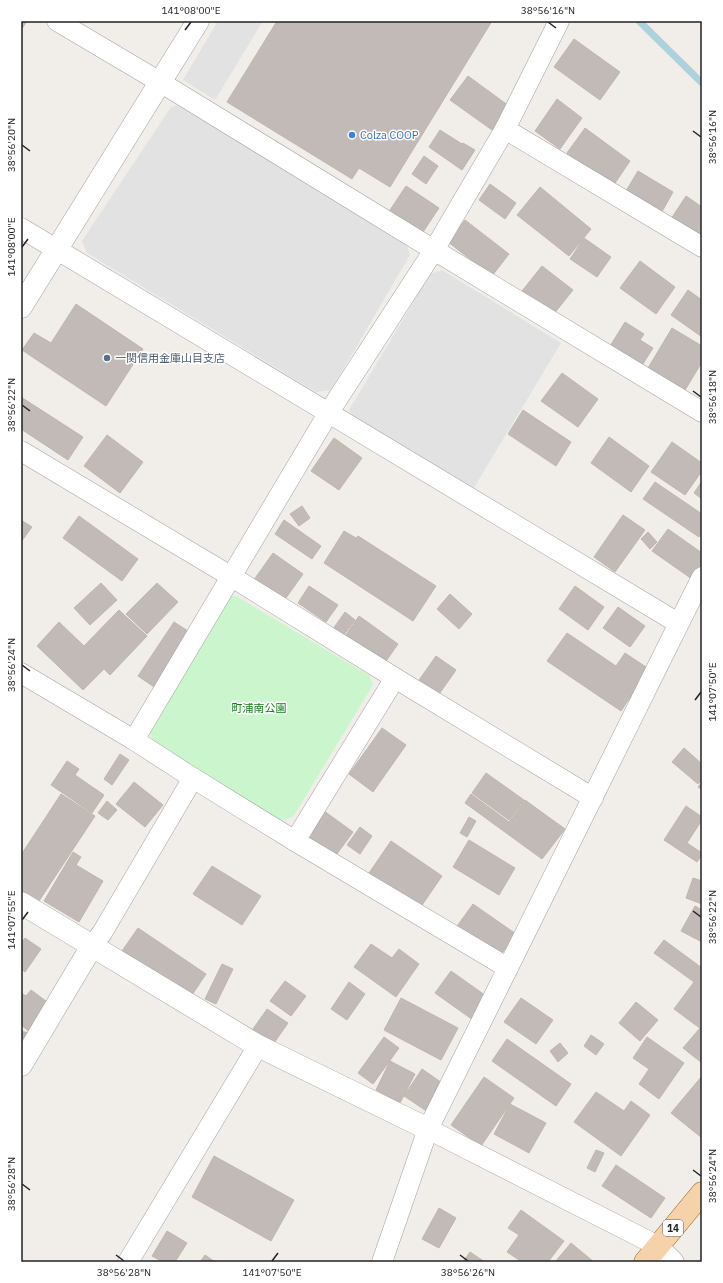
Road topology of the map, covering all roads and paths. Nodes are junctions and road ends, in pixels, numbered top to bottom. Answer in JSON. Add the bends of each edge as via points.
{"nodes":[{"id":1,"x":57,"y":21,"type":"edge"},
{"id":2,"x":198,"y":21,"type":"edge"},
{"id":3,"x":559,"y":21,"type":"edge"},
{"id":4,"x":160,"y":82,"type":"junction"},
{"id":5,"x":505,"y":129,"type":"junction"},
{"id":6,"x":21,"y":228,"type":"edge"},
{"id":7,"x":702,"y":246,"type":"edge"},
{"id":8,"x":56,"y":249,"type":"junction"},
{"id":9,"x":434,"y":250,"type":"junction"},
{"id":10,"x":21,"y":307,"type":"edge"},
{"id":11,"x":328,"y":412,"type":"junction"},
{"id":12,"x":702,"y":412,"type":"edge"},
{"id":13,"x":21,"y":451,"type":"edge"},
{"id":14,"x":232,"y":577,"type":"junction"},
{"id":15,"x":702,"y":577,"type":"edge"},
{"id":16,"x":678,"y":623,"type":"junction"},
{"id":17,"x":21,"y":672,"type":"edge"},
{"id":18,"x":395,"y":678,"type":"junction"},
{"id":19,"x":134,"y":740,"type":"junction"},
{"id":20,"x":193,"y":778,"type":"junction"},
{"id":21,"x":593,"y":798,"type":"junction"},
{"id":22,"x":295,"y":841,"type":"junction"},
{"id":23,"x":21,"y":903,"type":"edge"},
{"id":24,"x":92,"y":946,"type":"junction"},
{"id":25,"x":508,"y":968,"type":"junction"},
{"id":26,"x":258,"y":1046,"type":"junction"},
{"id":27,"x":21,"y":1065,"type":"edge"},
{"id":28,"x":428,"y":1129,"type":"junction"},
{"id":29,"x":702,"y":1193,"type":"edge"},
{"id":30,"x":658,"y":1246,"type":"junction"},
{"id":31,"x":128,"y":1262,"type":"edge"},
{"id":32,"x":382,"y":1262,"type":"edge"},
{"id":33,"x":645,"y":1262,"type":"edge"},
{"id":34,"x":674,"y":1262,"type":"edge"}],
"edges":[{"from":1,"to":4,"type":"street"},
{"from":2,"to":4,"type":"street"},
{"from":3,"to":5,"type":"street"},
{"from":4,"to":8,"type":"street"},
{"from":4,"to":9,"type":"street"},
{"from":5,"to":7,"type":"street"},
{"from":5,"to":9,"type":"street"},
{"from":6,"to":8,"type":"street"},
{"from":8,"to":10,"type":"street"},
{"from":8,"to":11,"type":"street"},
{"from":9,"to":11,"type":"street"},
{"from":9,"to":12,"type":"street"},
{"from":11,"to":14,"type":"street"},
{"from":11,"to":16,"type":"street"},
{"from":13,"to":14,"type":"street"},
{"from":14,"to":18,"type":"street"},
{"from":14,"to":19,"type":"street"},
{"from":15,"to":16,"type":"street"},
{"from":16,"to":21,"type":"street"},
{"from":17,"to":19,"type":"street"},
{"from":18,"to":21,"type":"street"},
{"from":18,"to":22,"type":"street"},
{"from":19,"to":20,"type":"street"},
{"from":20,"to":22,"type":"street"},
{"from":20,"to":24,"type":"street"},
{"from":21,"to":25,"type":"street"},
{"from":22,"to":25,"type":"street"},
{"from":23,"to":24,"type":"street"},
{"from":24,"to":26,"type":"street"},
{"from":24,"to":27,"type":"street"},
{"from":25,"to":28,"type":"street"},
{"from":26,"to":28,"type":"street"},
{"from":26,"to":31,"type":"street"},
{"from":28,"to":30,"type":"street"},
{"from":28,"to":32,"type":"street"},
{"from":29,"to":30,"type":"main road","number":"14"},
{"from":30,"to":33,"type":"main road","number":"14"},
{"from":30,"to":34,"type":"street"}]}
